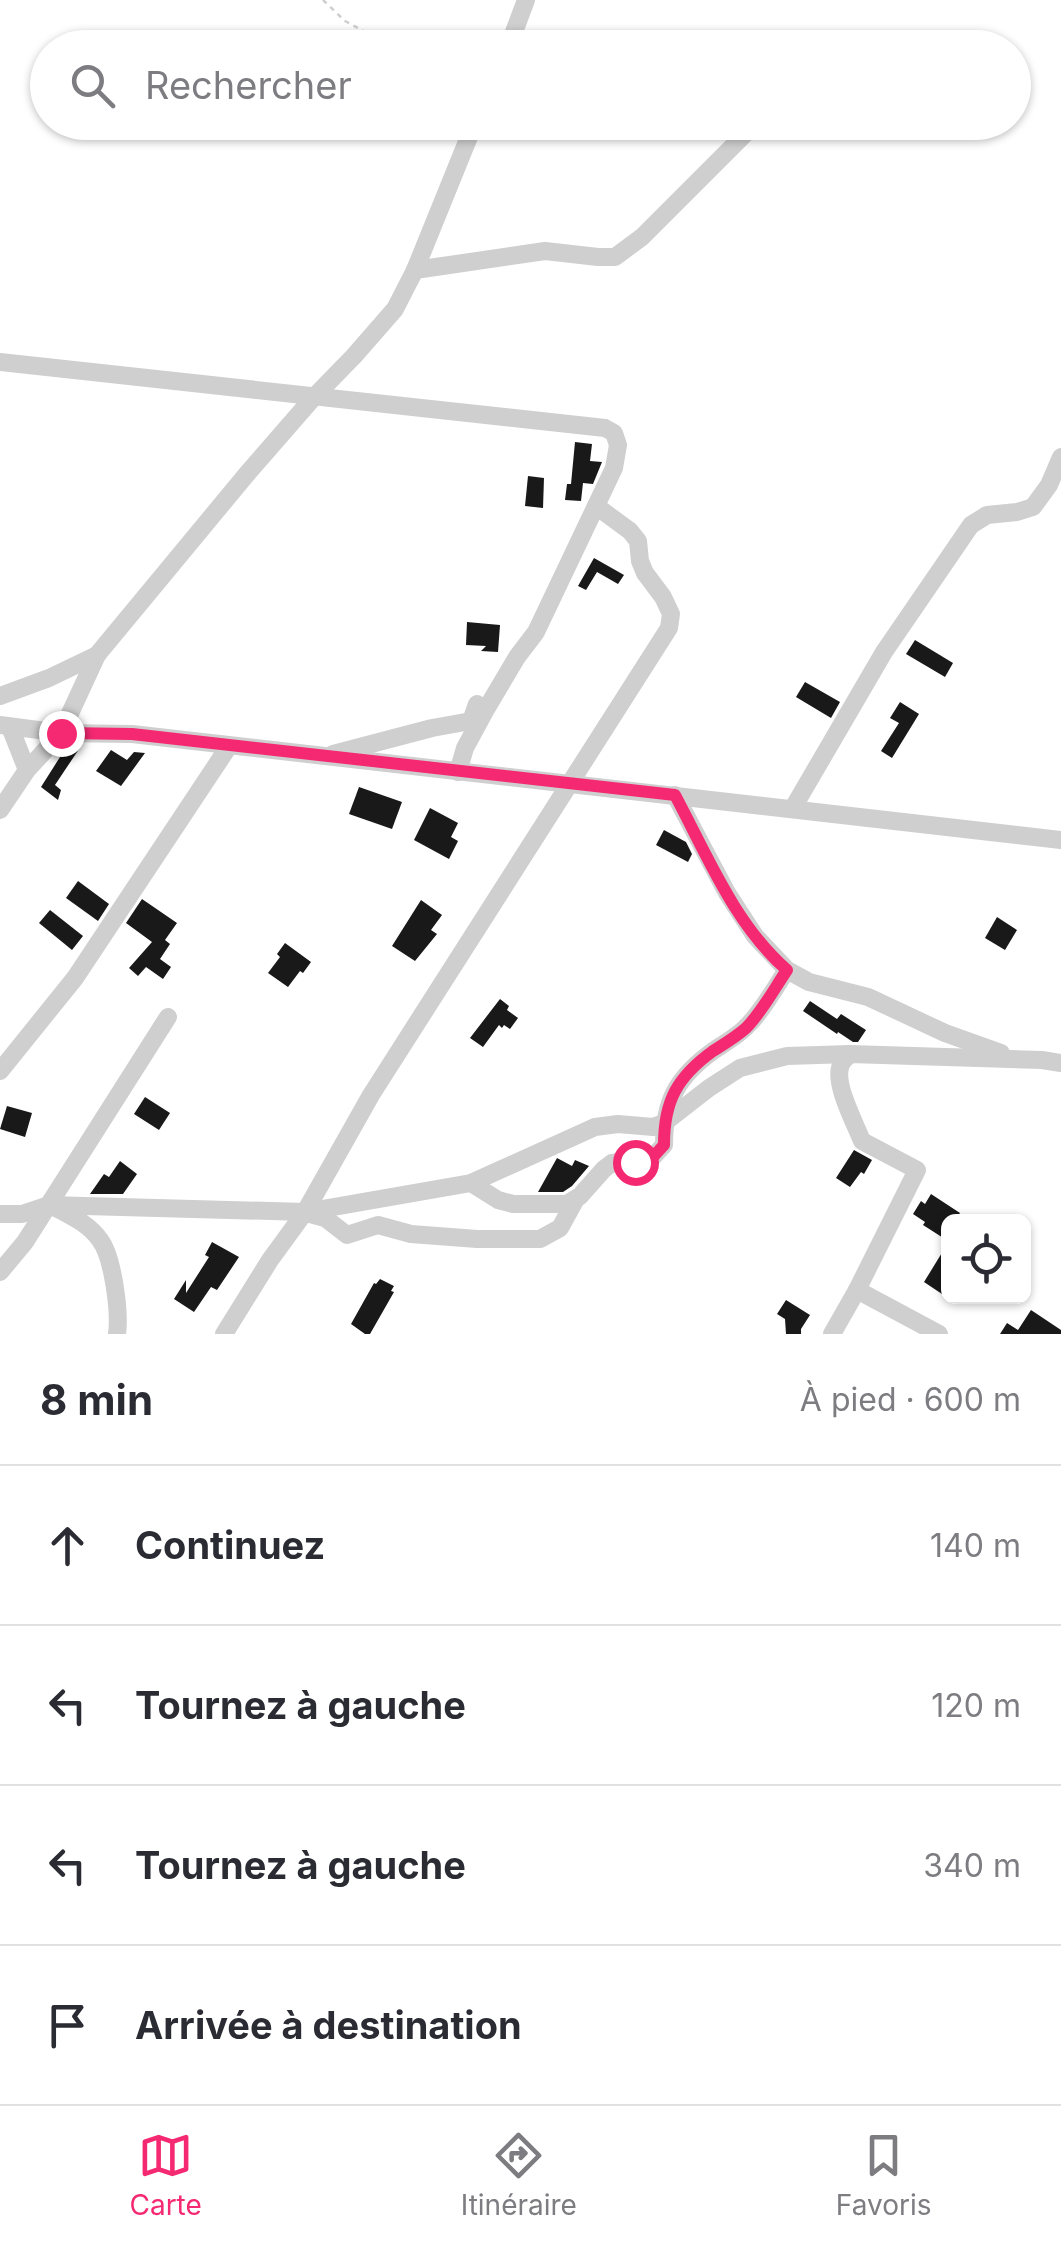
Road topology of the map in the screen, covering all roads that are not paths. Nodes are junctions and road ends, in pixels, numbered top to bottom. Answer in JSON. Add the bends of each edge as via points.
{"nodes":[{"id":1,"x":526,"y":0,"type":"edge"},
{"id":2,"x":515,"y":30,"type":"edge"},
{"id":3,"x":469,"y":140,"type":"edge"},
{"id":4,"x":739,"y":140,"type":"edge"},
{"id":5,"x":416,"y":270,"type":"junction"},
{"id":6,"x":0,"y":362,"type":"edge"},
{"id":7,"x":313,"y":398,"type":"junction"},
{"id":8,"x":1061,"y":457,"type":"edge"},
{"id":9,"x":596,"y":506,"type":"junction"},
{"id":10,"x":97,"y":655,"type":"junction"},
{"id":11,"x":514,"y":663,"type":"junction"},
{"id":12,"x":0,"y":696,"type":"edge"},
{"id":13,"x":5,"y":726,"type":"edge"},
{"id":14,"x":61,"y":733,"type":"junction"},
{"id":15,"x":229,"y":746,"type":"junction"},
{"id":16,"x":323,"y":756,"type":"junction"},
{"id":17,"x":27,"y":770,"type":"junction"},
{"id":18,"x":458,"y":772,"type":"junction"},
{"id":19,"x":571,"y":784,"type":"junction"},
{"id":20,"x":675,"y":795,"type":"junction"},
{"id":21,"x":793,"y":808,"type":"junction"},
{"id":22,"x":0,"y":810,"type":"edge"},
{"id":23,"x":1061,"y":840,"type":"edge"},
{"id":24,"x":787,"y":970,"type":"junction"},
{"id":25,"x":168,"y":1018,"type":"dead end"},
{"id":26,"x":850,"y":1054,"type":"junction"},
{"id":27,"x":1020,"y":1060,"type":"junction"},
{"id":28,"x":1061,"y":1063,"type":"edge"},
{"id":29,"x":0,"y":1071,"type":"edge"},
{"id":30,"x":664,"y":1123,"type":"junction"},
{"id":31,"x":471,"y":1182,"type":"junction"},
{"id":32,"x":576,"y":1199,"type":"junction"},
{"id":33,"x":49,"y":1204,"type":"junction"},
{"id":34,"x":305,"y":1212,"type":"junction"},
{"id":35,"x":0,"y":1214,"type":"edge"},
{"id":36,"x":0,"y":1272,"type":"edge"},
{"id":37,"x":857,"y":1290,"type":"junction"},
{"id":38,"x":118,"y":1334,"type":"edge"},
{"id":39,"x":224,"y":1334,"type":"edge"},
{"id":40,"x":832,"y":1334,"type":"edge"},
{"id":41,"x":939,"y":1334,"type":"edge"}],
"edges":[{"from":1,"to":2,"type":"street"},
{"from":3,"to":5,"type":"street"},
{"from":4,"to":5,"type":"street","via":[[615,256],[545,251]]},
{"from":5,"to":7,"type":"street","via":[[395,309]]},
{"from":6,"to":7,"type":"street"},
{"from":7,"to":9,"type":"street","via":[[605,428],[618,445]]},
{"from":7,"to":10,"type":"street"},
{"from":8,"to":21,"type":"street","via":[[1033,507],[986,515],[971,525],[884,652]]},
{"from":9,"to":11,"type":"street","via":[[536,632]]},
{"from":9,"to":19,"type":"street","via":[[638,540],[645,573],[671,614],[669,628]]},
{"from":10,"to":12,"type":"street"},
{"from":10,"to":14,"type":"street"},
{"from":11,"to":16,"type":"street","via":[[500,666],[472,720]]},
{"from":11,"to":18,"type":"street"},
{"from":13,"to":14,"type":"street"},
{"from":13,"to":17,"type":"street"},
{"from":14,"to":15,"type":"street"},
{"from":14,"to":17,"type":"street"},
{"from":15,"to":16,"type":"street"},
{"from":15,"to":29,"type":"street","via":[[75,978]]},
{"from":16,"to":18,"type":"street"},
{"from":17,"to":22,"type":"street"},
{"from":18,"to":19,"type":"street"},
{"from":19,"to":20,"type":"street"},
{"from":19,"to":34,"type":"street","via":[[371,1095]]},
{"from":20,"to":21,"type":"street"},
{"from":20,"to":24,"type":"street","via":[[727,893]]},
{"from":21,"to":23,"type":"street"},
{"from":24,"to":27,"type":"street"},
{"from":24,"to":30,"type":"street","via":[[745,1028],[680,1082]]},
{"from":25,"to":33,"type":"street"},
{"from":26,"to":27,"type":"street"},
{"from":26,"to":30,"type":"street","via":[[788,1056],[740,1068]]},
{"from":26,"to":37,"type":"street","via":[[839,1070],[862,1141],[917,1170]]},
{"from":27,"to":28,"type":"street"},
{"from":30,"to":31,"type":"street","via":[[595,1127]]},
{"from":30,"to":32,"type":"street","via":[[664,1145],[652,1158],[612,1163]]},
{"from":31,"to":32,"type":"street","via":[[512,1204]]},
{"from":31,"to":34,"type":"street"},
{"from":32,"to":34,"type":"street","via":[[560,1228],[540,1239],[411,1234],[378,1225],[347,1235]]},
{"from":33,"to":34,"type":"street"},
{"from":33,"to":35,"type":"street"},
{"from":33,"to":36,"type":"street"},
{"from":33,"to":38,"type":"street","via":[[102,1242],[120,1315]]},
{"from":34,"to":39,"type":"street"},
{"from":37,"to":40,"type":"street"},
{"from":37,"to":41,"type":"street"}]}
